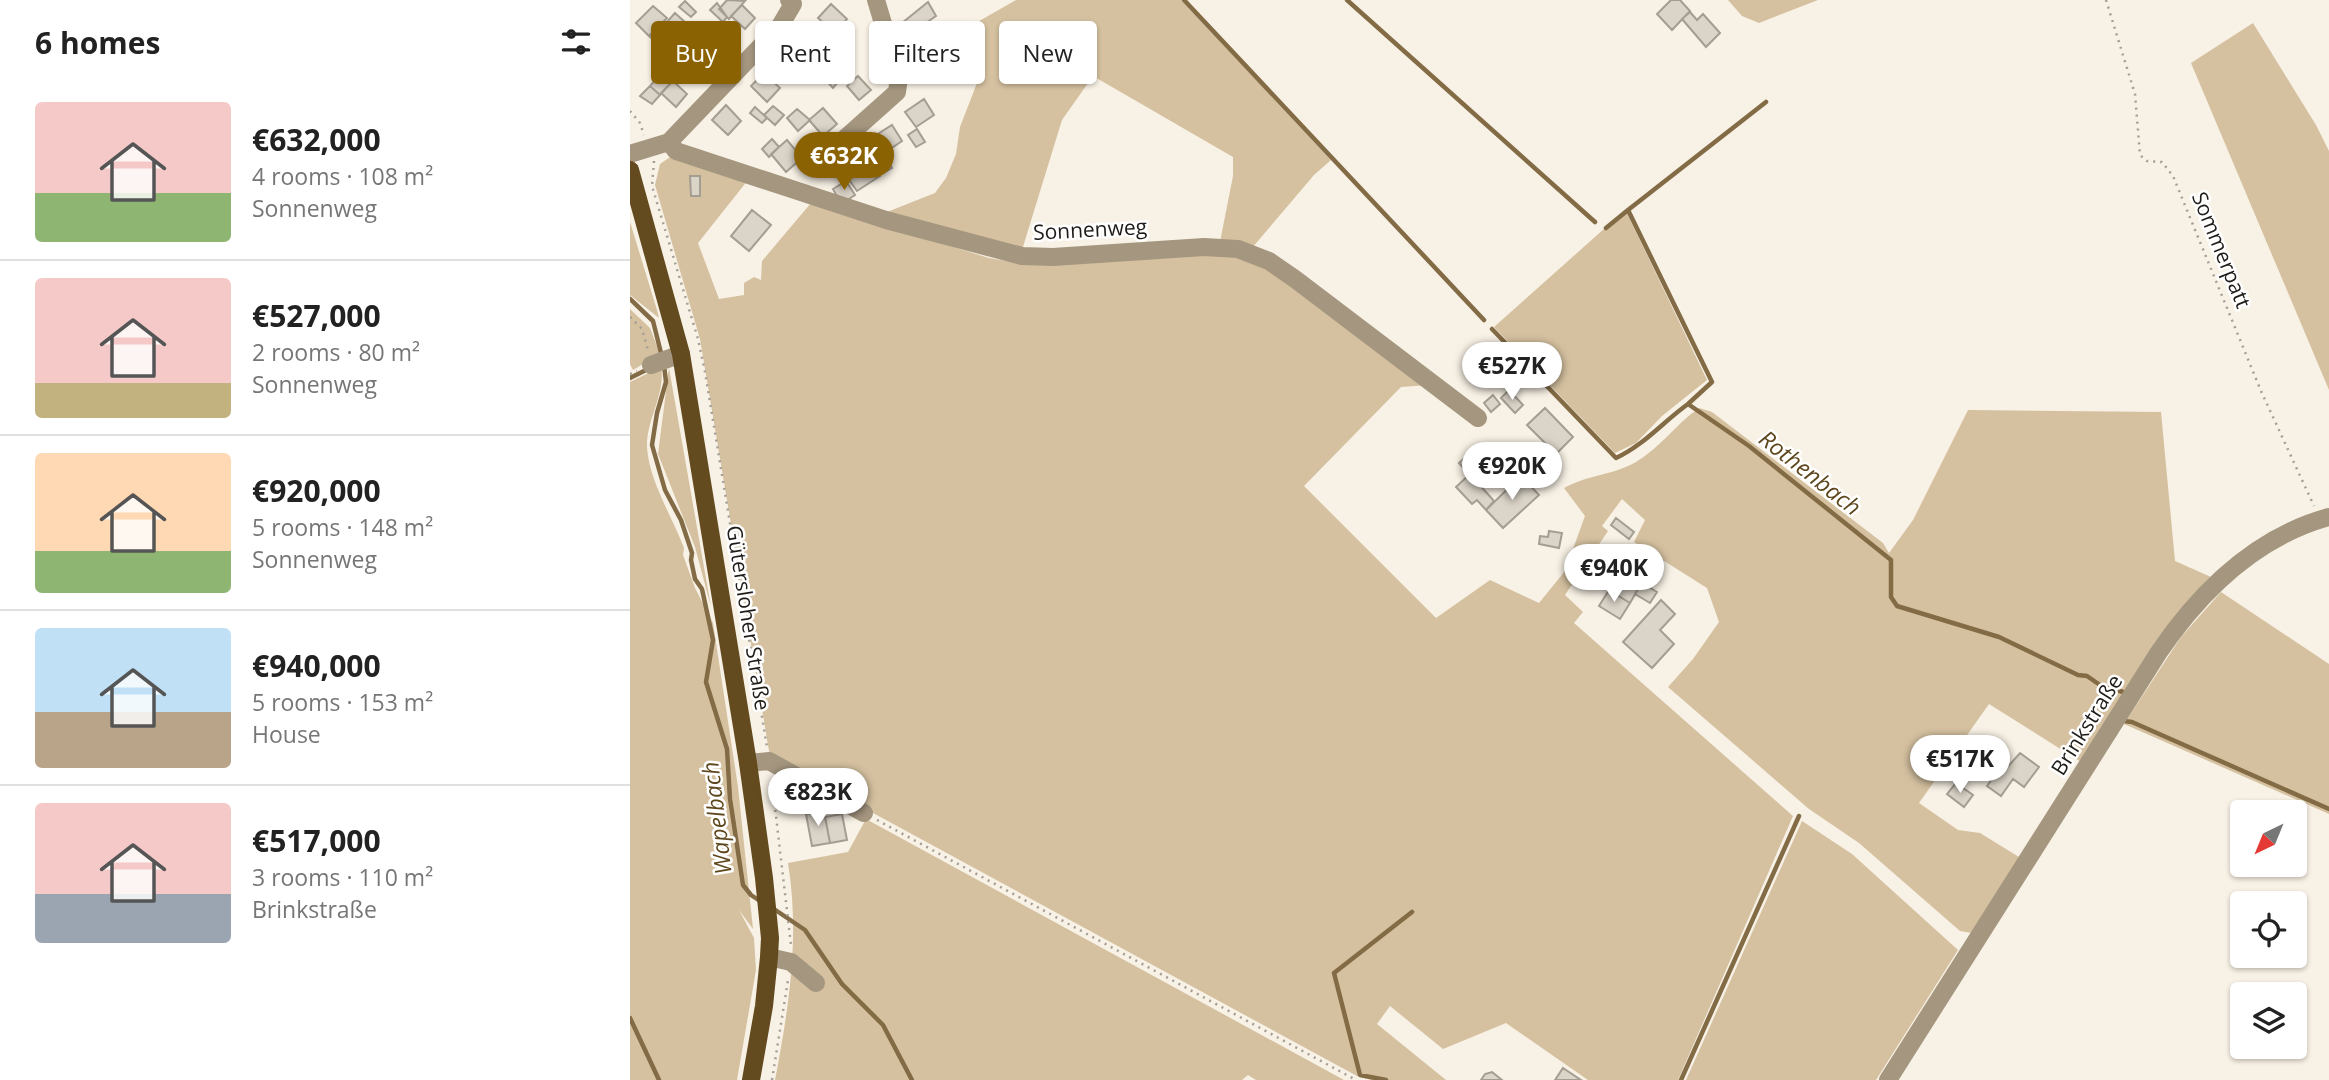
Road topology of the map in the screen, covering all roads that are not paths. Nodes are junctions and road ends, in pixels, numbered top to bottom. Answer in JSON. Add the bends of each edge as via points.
{"nodes":[{"id":1,"x":876,"y":0,"type":"edge"},
{"id":2,"x":793,"y":1,"type":"edge"},
{"id":3,"x":670,"y":142,"type":"junction"},
{"id":4,"x":630,"y":154,"type":"edge"},
{"id":5,"x":823,"y":158,"type":"dead end"},
{"id":6,"x":630,"y":170,"type":"edge"},
{"id":7,"x":681,"y":354,"type":"junction"},
{"id":8,"x":652,"y":365,"type":"road end"},
{"id":9,"x":1479,"y":418,"type":"dead end"},
{"id":10,"x":2325,"y":518,"type":"edge"},
{"id":11,"x":748,"y":763,"type":"junction"},
{"id":12,"x":864,"y":813,"type":"road end"},
{"id":13,"x":769,"y":957,"type":"junction"},
{"id":14,"x":816,"y":983,"type":"dead end"},
{"id":15,"x":751,"y":1080,"type":"edge"},
{"id":16,"x":1888,"y":1080,"type":"edge"}],
"edges":[{"from":1,"to":5,"type":"street","via":[[900,76],[897,92]]},
{"from":2,"to":3,"type":"street","via":[[780,26]]},
{"from":3,"to":4,"type":"street"},
{"from":3,"to":9,"type":"street","name":"Sonnenweg","via":[[676,151],[874,216],[1022,256],[1238,249],[1269,261],[1296,279]]},
{"from":6,"to":7,"type":"main road","name":"Gütersloher Straße"},
{"from":7,"to":8,"type":"street"},
{"from":7,"to":11,"type":"main road","name":"Gütersloher Straße"},
{"from":10,"to":16,"type":"street","name":"Brinkstraße","via":[[2245,560],[2216,582],[2186,615]]},
{"from":11,"to":12,"type":"street","via":[[769,761]]},
{"from":11,"to":13,"type":"main road","name":"Gütersloher Straße","via":[[764,878]]},
{"from":13,"to":14,"type":"street","via":[[791,962]]},
{"from":13,"to":15,"type":"main road","name":"Gütersloher Straße"}]}
